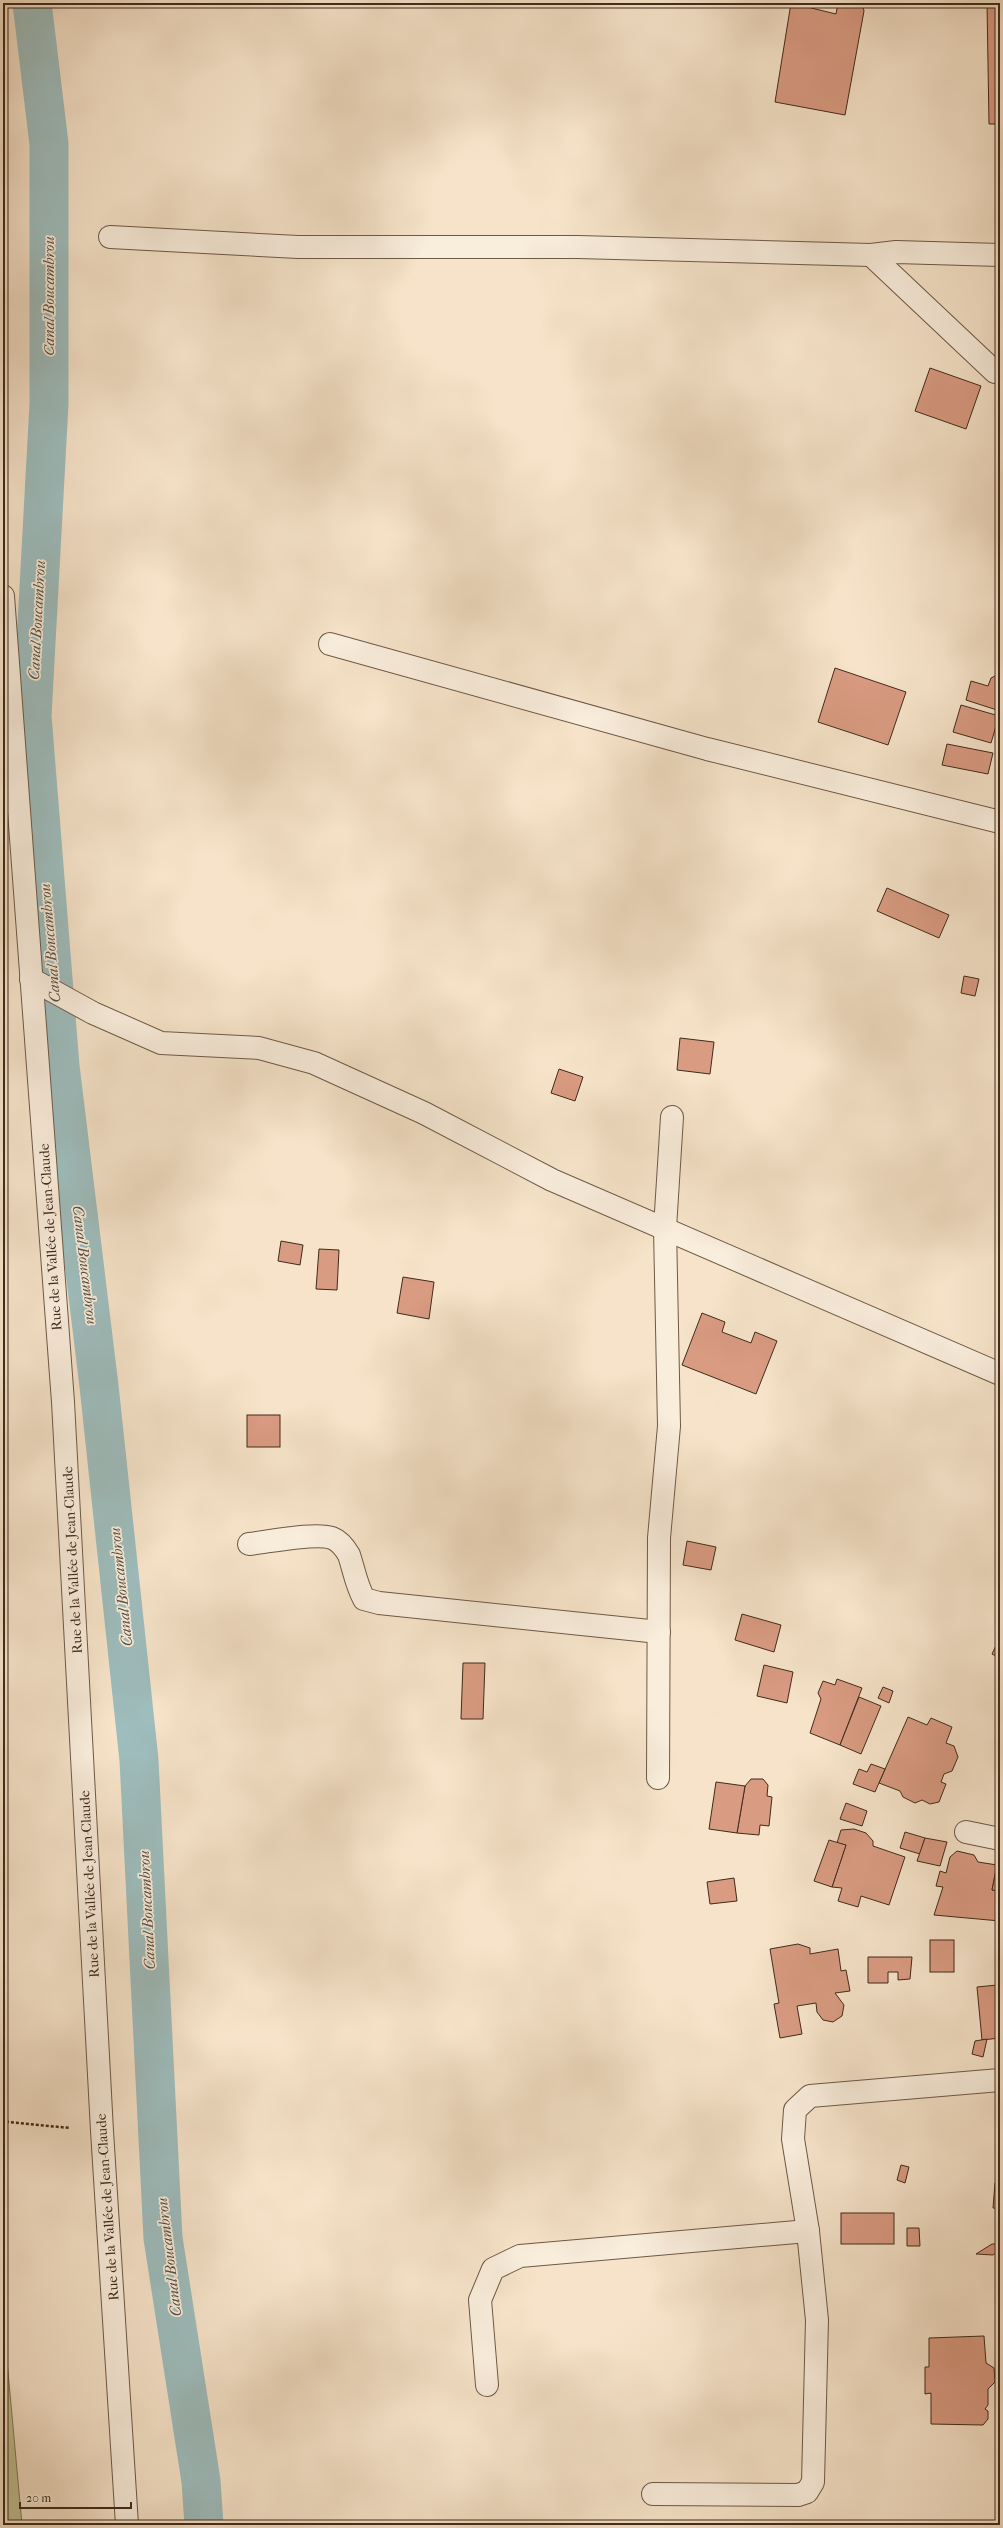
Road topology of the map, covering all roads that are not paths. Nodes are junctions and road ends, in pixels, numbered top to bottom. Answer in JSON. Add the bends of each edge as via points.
{"nodes":[{"id":1,"x":110,"y":237,"type":"dead end"},
{"id":2,"x":1000,"y":254,"type":"edge"},
{"id":3,"x":871,"y":255,"type":"junction"},
{"id":4,"x":1000,"y":373,"type":"edge"},
{"id":5,"x":3,"y":596,"type":"edge"},
{"id":6,"x":330,"y":644,"type":"dead end"},
{"id":7,"x":1000,"y":822,"type":"edge"},
{"id":8,"x":31,"y":979,"type":"junction"},
{"id":9,"x":672,"y":1117,"type":"dead end"},
{"id":10,"x":665,"y":1228,"type":"junction"},
{"id":11,"x":1000,"y":1374,"type":"edge"},
{"id":12,"x":249,"y":1544,"type":"dead end"},
{"id":13,"x":659,"y":1632,"type":"junction"},
{"id":14,"x":658,"y":1778,"type":"dead end"},
{"id":15,"x":966,"y":1832,"type":"dead end"},
{"id":16,"x":1000,"y":1839,"type":"edge"},
{"id":17,"x":1000,"y":2080,"type":"edge"},
{"id":18,"x":808,"y":2231,"type":"junction"},
{"id":19,"x":487,"y":2385,"type":"dead end"},
{"id":20,"x":653,"y":2494,"type":"dead end"},
{"id":21,"x":127,"y":2525,"type":"edge"}],
"edges":[{"from":1,"to":3,"type":"street","via":[[298,247],[578,247]]},
{"from":2,"to":3,"type":"street","via":[[896,252]]},
{"from":3,"to":4,"type":"street","via":[[995,372]]},
{"from":5,"to":8,"type":"street","name":"Rue de la Vallée de Jean-Claude"},
{"from":6,"to":7,"type":"street","via":[[708,749]]},
{"from":8,"to":10,"type":"street","via":[[93,1013],[161,1043],[259,1048],[314,1063],[424,1113],[552,1180]]},
{"from":8,"to":21,"type":"street","name":"Rue de la Vallée de Jean-Claude","via":[[64,1410],[102,2131]]},
{"from":9,"to":10,"type":"street"},
{"from":10,"to":11,"type":"street"},
{"from":10,"to":13,"type":"street","via":[[669,1426],[659,1538]]},
{"from":12,"to":13,"type":"street","via":[[318,1536],[332,1538],[342,1544],[349,1555],[356,1584],[364,1599],[379,1603]]},
{"from":13,"to":14,"type":"street"},
{"from":15,"to":16,"type":"street"},
{"from":17,"to":18,"type":"street","via":[[810,2096],[795,2110],[793,2139]]},
{"from":18,"to":19,"type":"street","via":[[520,2256],[493,2269],[480,2300]]},
{"from":18,"to":20,"type":"street","via":[[817,2320],[813,2482],[807,2492],[798,2495]]}]}
